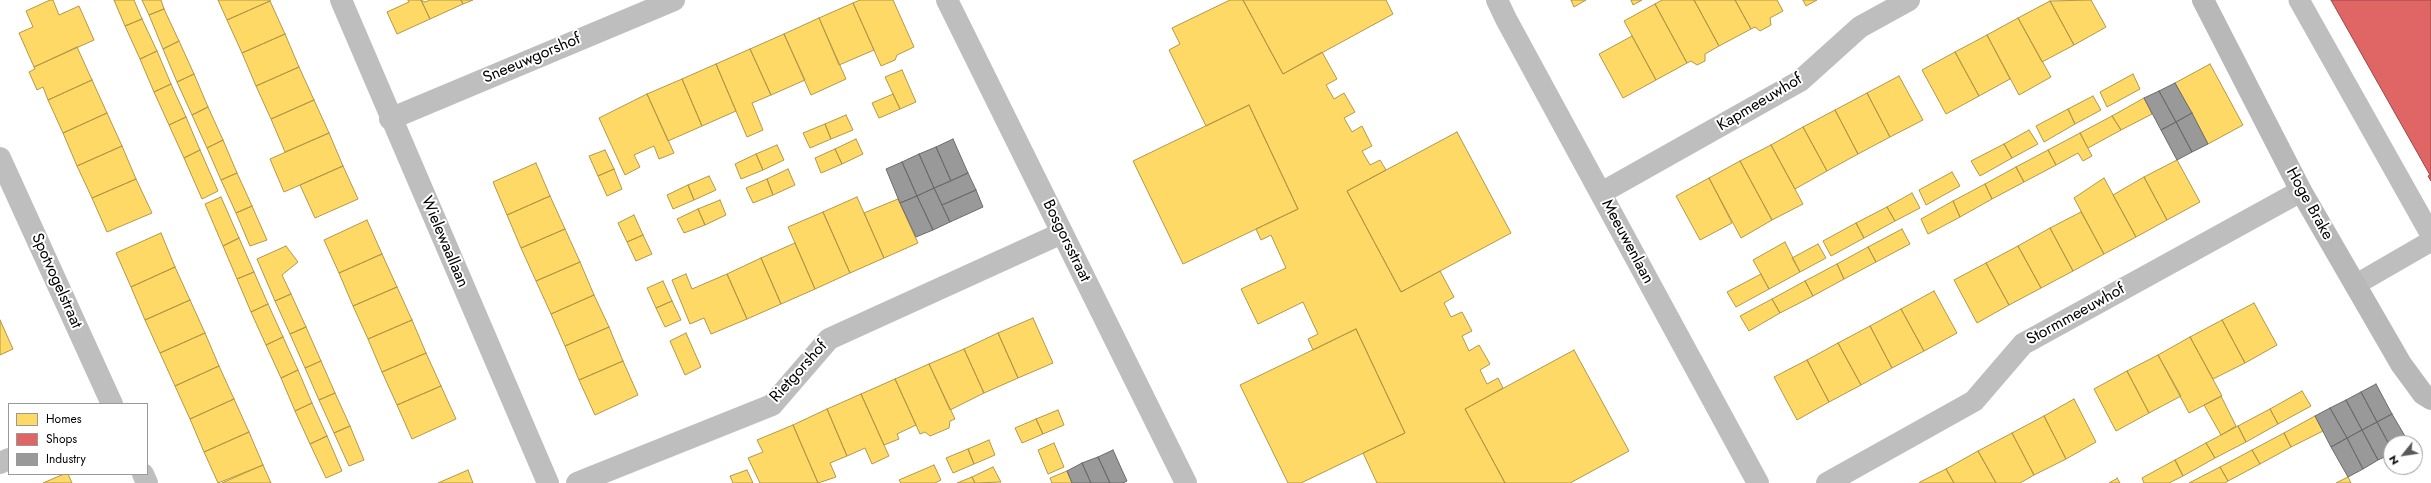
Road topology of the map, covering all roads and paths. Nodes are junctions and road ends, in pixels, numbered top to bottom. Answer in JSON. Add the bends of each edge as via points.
{"nodes":[{"id":1,"x":341,"y":0,"type":"edge"},
{"id":2,"x":674,"y":0,"type":"edge"},
{"id":3,"x":947,"y":0,"type":"edge"},
{"id":4,"x":1497,"y":0,"type":"edge"},
{"id":5,"x":1909,"y":0,"type":"edge"},
{"id":6,"x":2203,"y":0,"type":"edge"},
{"id":7,"x":2299,"y":0,"type":"edge"},
{"id":8,"x":390,"y":118,"type":"junction"},
{"id":9,"x":0,"y":158,"type":"edge"},
{"id":10,"x":2301,"y":191,"type":"junction"},
{"id":11,"x":1601,"y":193,"type":"junction"},
{"id":12,"x":1062,"y":233,"type":"junction"},
{"id":13,"x":2431,"y":235,"type":"edge"},
{"id":14,"x":2431,"y":241,"type":"edge"},
{"id":15,"x":2355,"y":284,"type":"junction"},
{"id":16,"x":2431,"y":399,"type":"edge"},
{"id":17,"x":112,"y":403,"type":"edge"},
{"id":18,"x":548,"y":483,"type":"edge"},
{"id":19,"x":577,"y":483,"type":"edge"},
{"id":20,"x":1186,"y":483,"type":"edge"},
{"id":21,"x":1758,"y":483,"type":"edge"},
{"id":22,"x":1827,"y":483,"type":"edge"}],
"edges":[{"from":1,"to":8,"type":"street","name":"Wielewaallaan"},
{"from":2,"to":8,"type":"street","name":"Sneeuwgorshof"},
{"from":3,"to":12,"type":"street","name":"Bosgorsstraat"},
{"from":4,"to":11,"type":"street","name":"Meeuwenlaan"},
{"from":5,"to":11,"type":"street","name":"Kapmeeuwhof","via":[[1860,27],[1800,82]]},
{"from":6,"to":10,"type":"street","name":"Hoge Brake"},
{"from":7,"to":13,"type":"lane"},
{"from":8,"to":18,"type":"street","name":"Wielewaallaan"},
{"from":9,"to":17,"type":"street","name":"Spotvogelstraat"},
{"from":10,"to":15,"type":"street","name":"Hoge Brake"},
{"from":10,"to":22,"type":"street","name":"Stormmeeuwhof","via":[[2023,344],[1974,401]]},
{"from":11,"to":21,"type":"street","name":"Meeuwenlaan"},
{"from":12,"to":19,"type":"street","name":"Rietgorshof","via":[[829,339],[772,404]]},
{"from":12,"to":20,"type":"street","name":"Bosgorsstraat"},
{"from":14,"to":15,"type":"lane"},
{"from":15,"to":16,"type":"street","name":"Hoge Brake","via":[[2401,364],[2423,394]]}]}
